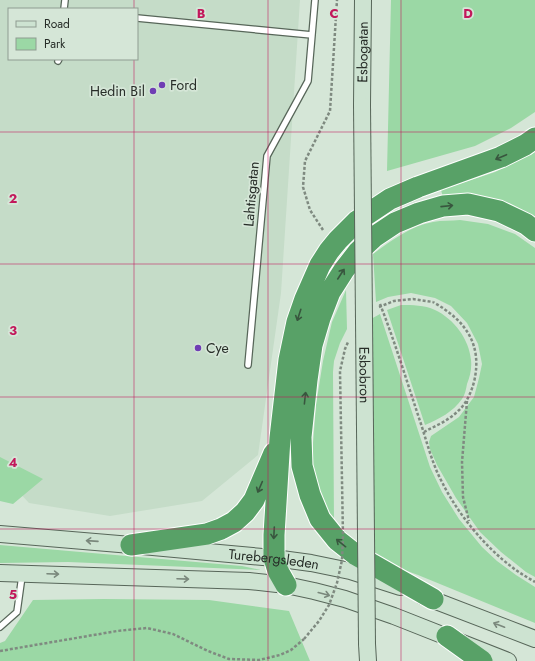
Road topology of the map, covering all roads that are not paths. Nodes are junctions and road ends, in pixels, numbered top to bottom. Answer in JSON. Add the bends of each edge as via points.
{"nodes":[{"id":1,"x":315,"y":0,"type":"edge"},
{"id":2,"x":362,"y":0,"type":"edge"},
{"id":3,"x":138,"y":18,"type":"edge"},
{"id":4,"x":312,"y":35,"type":"junction"},
{"id":5,"x":362,"y":105,"type":"joint"},
{"id":6,"x":535,"y":138,"type":"edge"},
{"id":7,"x":535,"y":231,"type":"edge"},
{"id":8,"x":248,"y":365,"type":"dead end"},
{"id":9,"x":280,"y":438,"type":"junction"},
{"id":10,"x":0,"y":530,"type":"edge"},
{"id":11,"x":0,"y":534,"type":"edge"},
{"id":12,"x":18,"y":536,"type":"junction"},
{"id":13,"x":131,"y":544,"type":"junction"},
{"id":14,"x":274,"y":558,"type":"junction"},
{"id":15,"x":0,"y":573,"type":"edge"},
{"id":16,"x":22,"y":573,"type":"junction"},
{"id":17,"x":286,"y":585,"type":"junction"},
{"id":18,"x":434,"y":599,"type":"junction"},
{"id":19,"x":0,"y":627,"type":"edge"},
{"id":20,"x":447,"y":636,"type":"junction"},
{"id":21,"x":535,"y":639,"type":"edge"},
{"id":22,"x":368,"y":661,"type":"edge"},
{"id":23,"x":482,"y":661,"type":"edge"},
{"id":24,"x":508,"y":661,"type":"edge"}],
"edges":[{"from":1,"to":4,"type":"lane","name":"Lahtisgatan"},
{"from":2,"to":5,"type":"main road","name":"Esbogatan"},
{"from":3,"to":4,"type":"lane"},
{"from":4,"to":8,"type":"lane","name":"Lahtisgatan","via":[[308,81],[267,156]]},
{"from":5,"to":22,"type":"main road","name":"Esbobron","bridge":true},
{"from":6,"to":9,"type":"highway","one_way":true,"via":[[501,157],[390,199],[357,221],[338,240],[314,279],[297,322],[289,360]]},
{"from":18,"to":7,"type":"highway","one_way":true,"via":[[356,554],[337,540],[320,519],[302,466],[301,436],[312,345],[330,292],[344,270],[374,237],[395,223],[443,206],[468,204],[498,211]]},
{"from":9,"to":13,"type":"highway","one_way":true,"via":[[254,500],[234,522],[221,530],[207,534]]},
{"from":9,"to":14,"type":"highway","one_way":true},
{"from":10,"to":12,"type":"main road"},
{"from":11,"to":12,"type":"main road","name":"Turebergsleden"},
{"from":13,"to":12,"type":"main road","name":"Turebergsleden","one_way":true},
{"from":13,"to":14,"type":"main road","name":"Turebergsleden"},
{"from":14,"to":17,"type":"highway"},
{"from":14,"to":18,"type":"main road","name":"Turebergsleden","via":[[350,571]]},
{"from":15,"to":16,"type":"main road","name":"Turebergsleden"},
{"from":16,"to":17,"type":"main road","name":"Turebergsleden","one_way":true,"via":[[249,581]]},
{"from":16,"to":19,"type":"lane","via":[[17,612]]},
{"from":17,"to":20,"type":"main road","name":"Turebergsleden","one_way":true,"via":[[345,599]]},
{"from":21,"to":18,"type":"main road","name":"Turebergsleden","one_way":true},
{"from":20,"to":23,"type":"highway"},
{"from":20,"to":24,"type":"main road","name":"Turebergsleden"}]}
